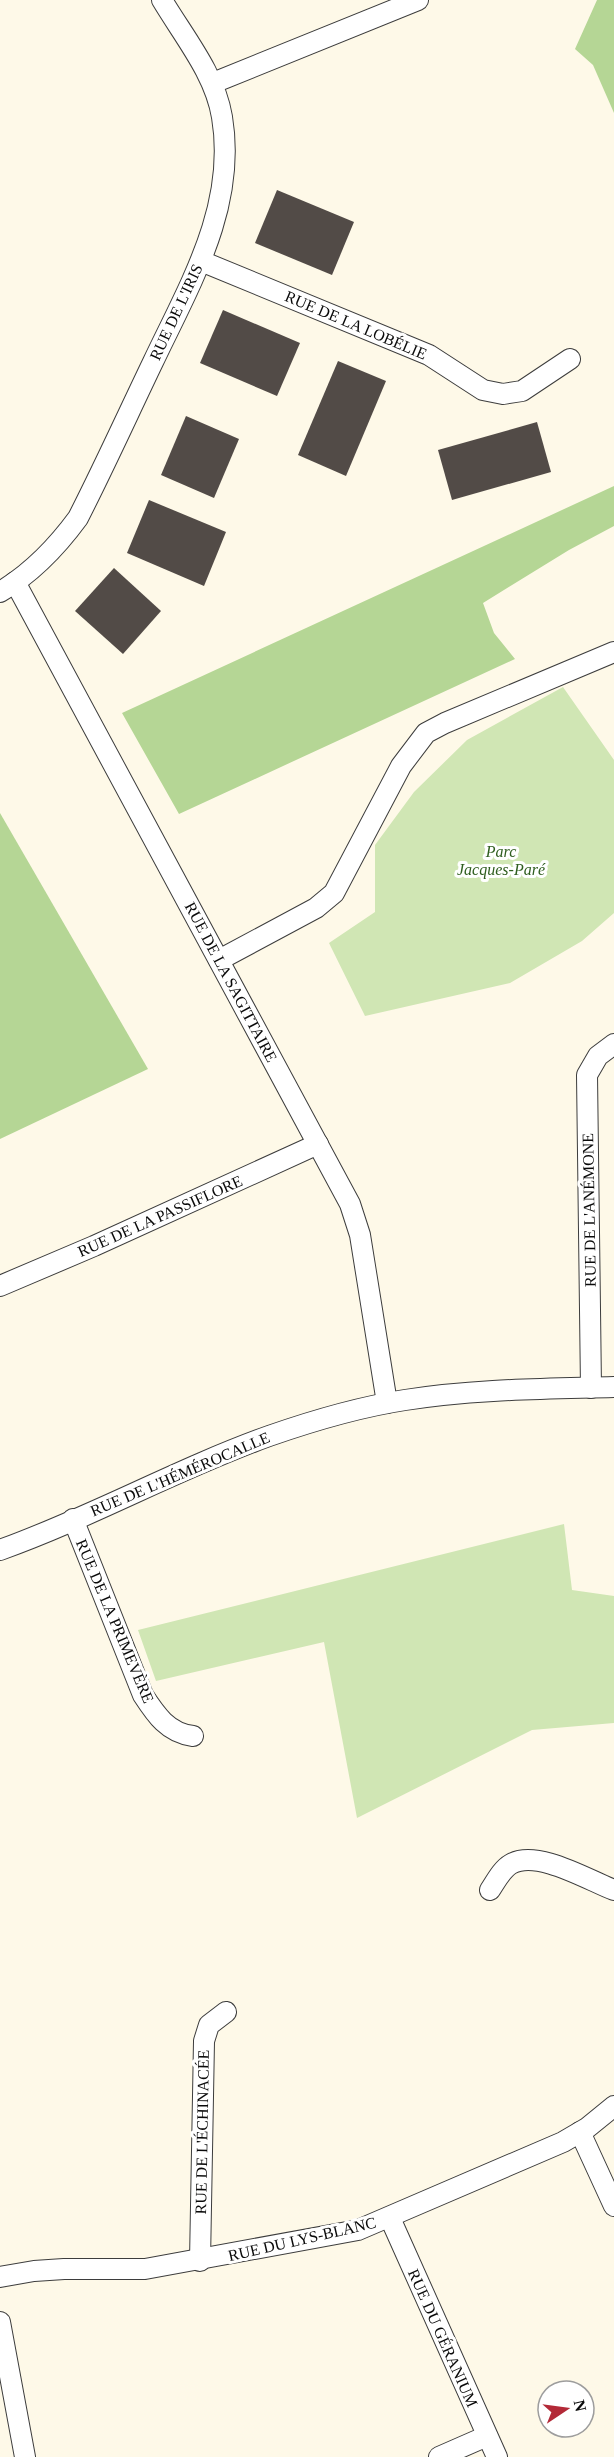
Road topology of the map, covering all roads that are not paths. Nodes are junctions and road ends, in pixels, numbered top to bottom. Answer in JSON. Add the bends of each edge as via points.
{"nodes":[{"id":1,"x":162,"y":0,"type":"edge"},
{"id":2,"x":418,"y":0,"type":"edge"},
{"id":3,"x":213,"y":83,"type":"junction"},
{"id":4,"x":201,"y":261,"type":"junction"},
{"id":5,"x":570,"y":359,"type":"dead end"},
{"id":6,"x":8,"y":587,"type":"edge"},
{"id":7,"x":614,"y":652,"type":"edge"},
{"id":8,"x":219,"y":960,"type":"junction"},
{"id":9,"x":614,"y":1044,"type":"edge"},
{"id":10,"x":318,"y":1144,"type":"junction"},
{"id":11,"x":0,"y":1286,"type":"edge"},
{"id":12,"x":614,"y":1387,"type":"edge"},
{"id":13,"x":591,"y":1388,"type":"junction"},
{"id":14,"x":387,"y":1403,"type":"junction"},
{"id":15,"x":73,"y":1519,"type":"junction"},
{"id":16,"x":0,"y":1550,"type":"edge"},
{"id":17,"x":193,"y":1736,"type":"dead end"},
{"id":18,"x":490,"y":1890,"type":"dead end"},
{"id":19,"x":614,"y":1890,"type":"edge"},
{"id":20,"x":226,"y":2012,"type":"dead end"},
{"id":21,"x":614,"y":2106,"type":"edge"},
{"id":22,"x":580,"y":2132,"type":"junction"},
{"id":23,"x":614,"y":2206,"type":"edge"},
{"id":24,"x":390,"y":2218,"type":"junction"},
{"id":25,"x":200,"y":2261,"type":"junction"},
{"id":26,"x":0,"y":2277,"type":"edge"},
{"id":27,"x":0,"y":2322,"type":"edge"},
{"id":28,"x":487,"y":2436,"type":"junction"},
{"id":29,"x":25,"y":2457,"type":"edge"},
{"id":30,"x":439,"y":2457,"type":"edge"},
{"id":31,"x":497,"y":2457,"type":"edge"}],
"edges":[{"from":1,"to":3,"type":"street","name":"RUE DE L'IRIS"},
{"from":2,"to":3,"type":"street"},
{"from":3,"to":4,"type":"street","name":"RUE DE L'IRIS","via":[[222,116],[224,176],[219,209]]},
{"from":4,"to":5,"type":"street","name":"RUE DE LA LOBÉLIE","via":[[429,355],[483,390],[503,394],[522,391]]},
{"from":4,"to":6,"type":"street","name":"RUE DE L'IRIS","via":[[78,518],[44,559]]},
{"from":6,"to":8,"type":"street","name":"RUE DE LA SAGITTAIRE"},
{"from":7,"to":8,"type":"street","via":[[426,733],[401,766],[334,893],[316,908]]},
{"from":8,"to":10,"type":"street","name":"RUE DE LA SAGITTAIRE"},
{"from":9,"to":13,"type":"street","name":"RUE DE L'ANÉMONE","via":[[598,1056],[587,1075]]},
{"from":10,"to":11,"type":"street","name":"RUE DE LA PASSIFLORE"},
{"from":10,"to":14,"type":"street","name":"RUE DE LA SAGITTAIRE","via":[[356,1219]]},
{"from":12,"to":13,"type":"street","name":"RUE DE L'HÉMÉROCALLE"},
{"from":13,"to":14,"type":"street","name":"RUE DE L'HÉMÉROCALLE","via":[[516,1389]]},
{"from":14,"to":15,"type":"street","name":"RUE DE L'HÉMÉROCALLE","via":[[260,1440]]},
{"from":15,"to":16,"type":"street","name":"RUE DE L'HÉMÉROCALLE"},
{"from":15,"to":17,"type":"street","name":"RUE DE LA PRIMEVÈRE","via":[[143,1695],[170,1729]]},
{"from":18,"to":19,"type":"street","via":[[511,1864],[541,1860]]},
{"from":20,"to":25,"type":"street","name":"RUE DE L'ÉCHINACÉE","via":[[209,2025],[204,2041]]},
{"from":21,"to":22,"type":"street","name":"RUE DU LYS-BLANC"},
{"from":22,"to":23,"type":"street"},
{"from":22,"to":24,"type":"street","name":"RUE DU LYS-BLANC"},
{"from":24,"to":25,"type":"street","name":"RUE DU LYS-BLANC","via":[[358,2230]]},
{"from":24,"to":28,"type":"street","name":"RUE DU GÉRANIUM"},
{"from":25,"to":26,"type":"street","name":"RUE DU LYS-BLANC","via":[[146,2270],[64,2268]]},
{"from":27,"to":29,"type":"street"},
{"from":28,"to":30,"type":"street"},
{"from":28,"to":31,"type":"street","name":"RUE DU GÉRANIUM"}]}
